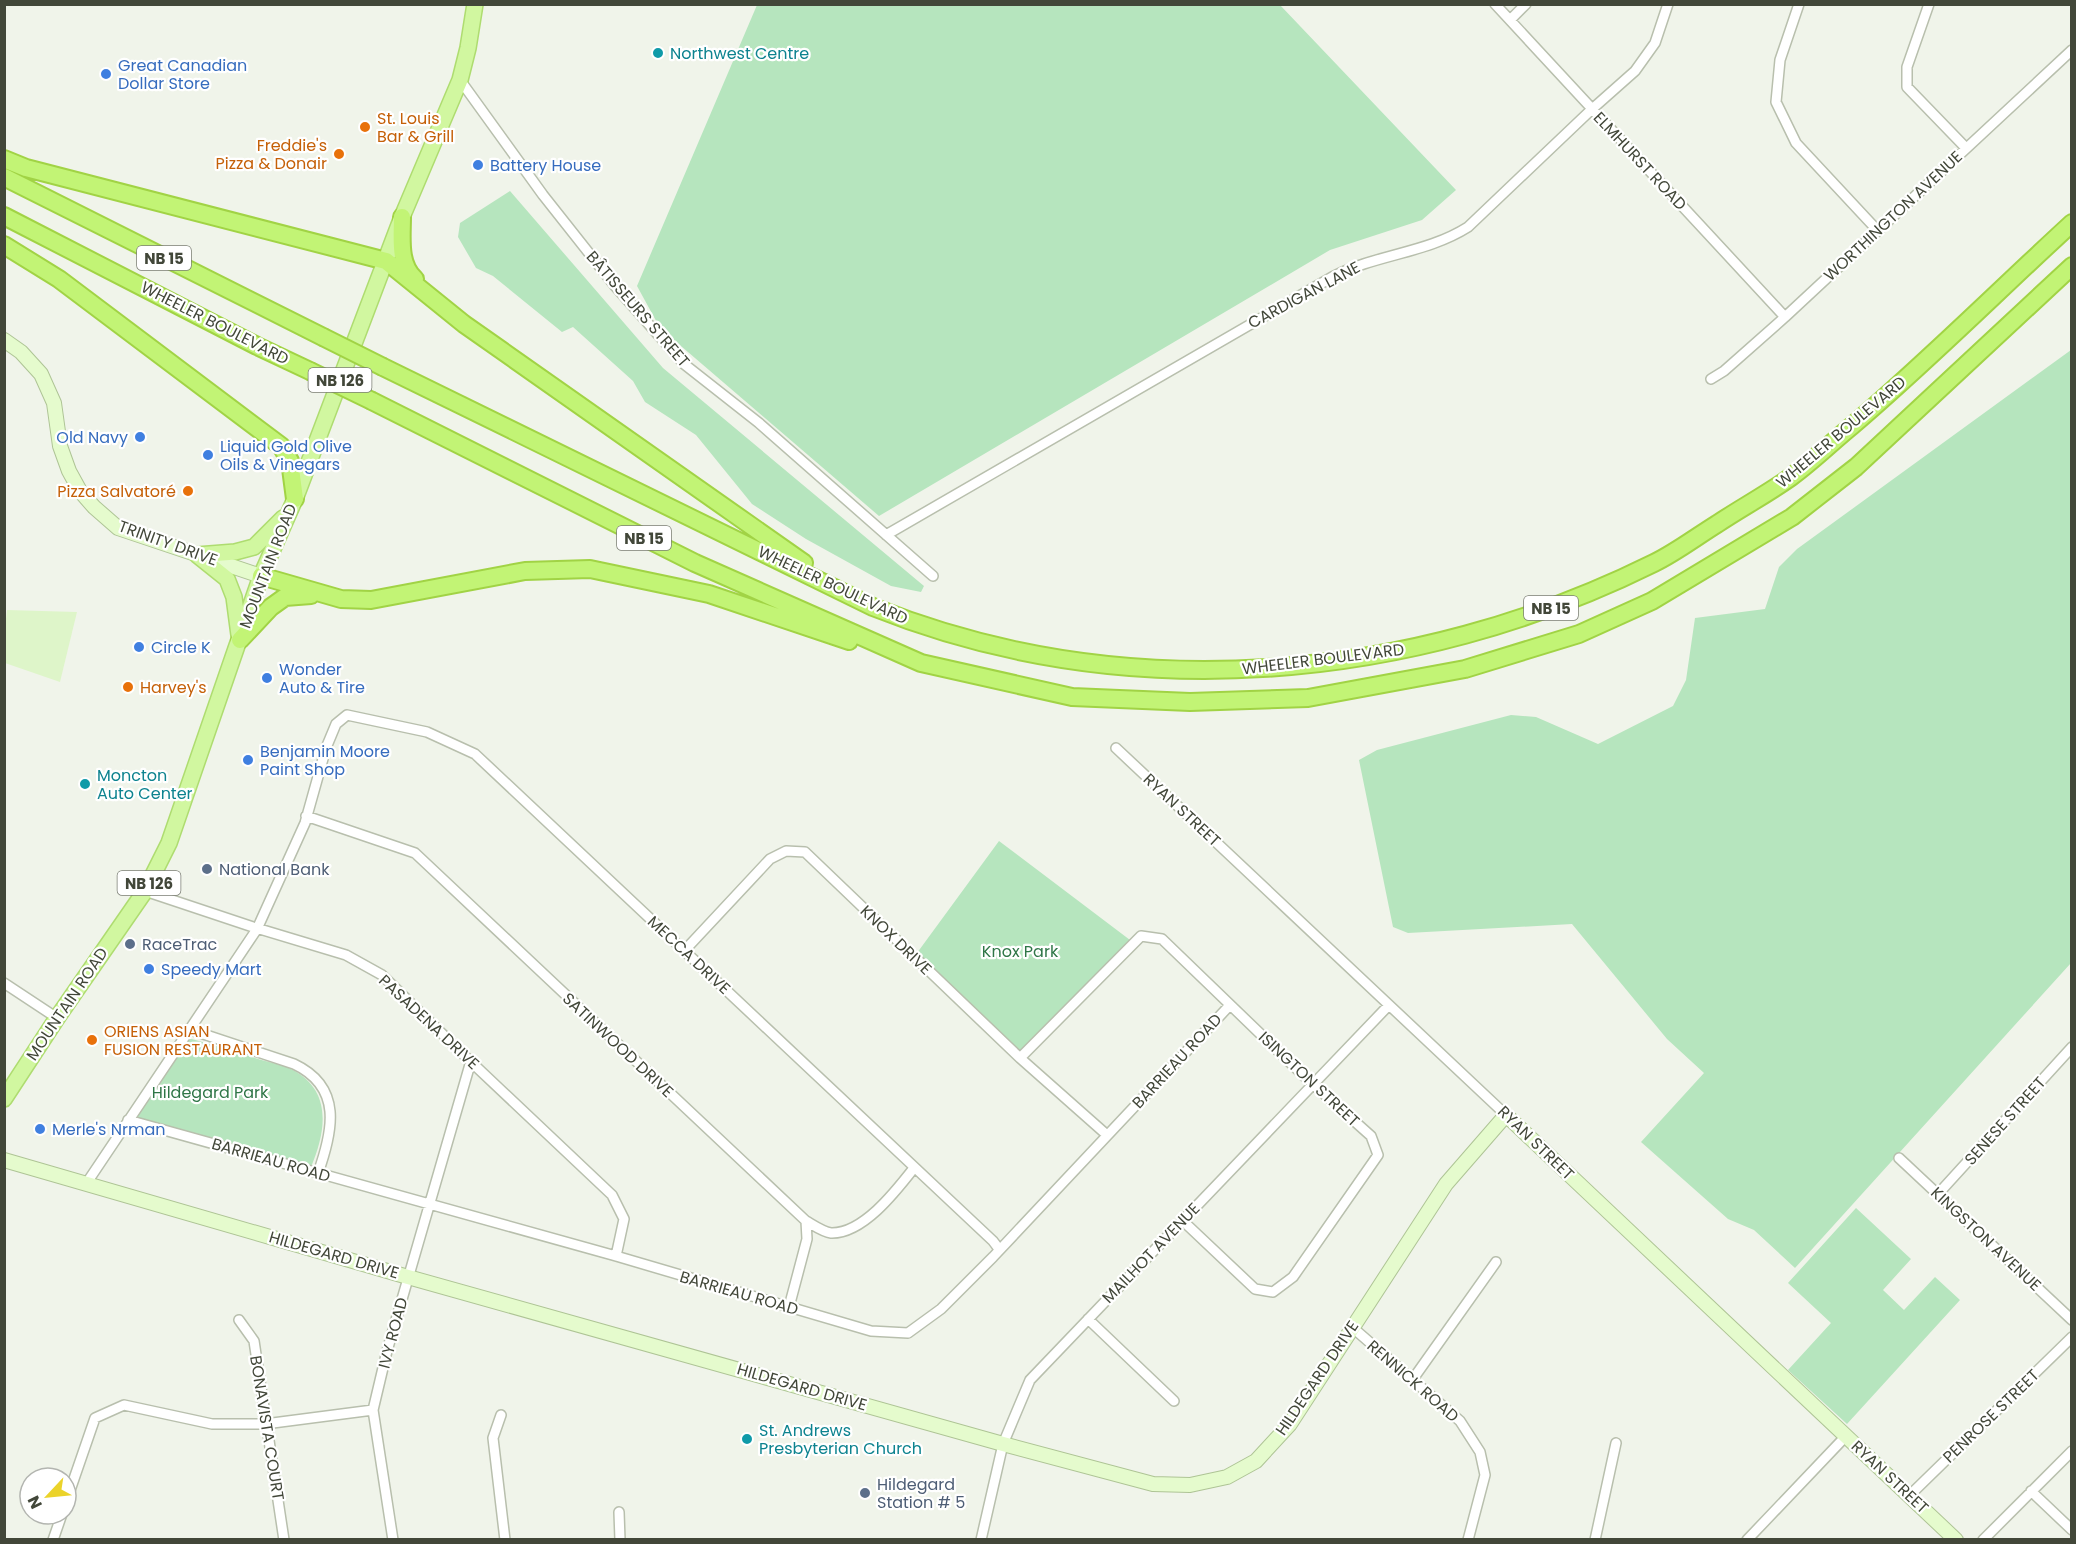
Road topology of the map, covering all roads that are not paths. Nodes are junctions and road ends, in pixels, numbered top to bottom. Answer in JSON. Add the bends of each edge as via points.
{"nodes":[{"id":1,"x":475,"y":4,"type":"edge"},
{"id":2,"x":1495,"y":4,"type":"edge"},
{"id":3,"x":1526,"y":4,"type":"edge"},
{"id":4,"x":1668,"y":4,"type":"edge"},
{"id":5,"x":1799,"y":4,"type":"edge"},
{"id":6,"x":1929,"y":4,"type":"edge"},
{"id":7,"x":1510,"y":20,"type":"junction"},
{"id":8,"x":2072,"y":50,"type":"edge"},
{"id":9,"x":460,"y":80,"type":"junction"},
{"id":10,"x":1591,"y":110,"type":"junction"},
{"id":11,"x":1966,"y":148,"type":"junction"},
{"id":12,"x":4,"y":159,"type":"edge"},
{"id":13,"x":4,"y":177,"type":"edge"},
{"id":14,"x":4,"y":216,"type":"edge"},
{"id":15,"x":402,"y":217,"type":"junction"},
{"id":16,"x":2072,"y":223,"type":"edge"},
{"id":17,"x":1878,"y":231,"type":"junction"},
{"id":18,"x":4,"y":245,"type":"edge"},
{"id":19,"x":386,"y":261,"type":"junction"},
{"id":20,"x":2072,"y":266,"type":"edge"},
{"id":21,"x":1785,"y":317,"type":"junction"},
{"id":22,"x":487,"y":339,"type":"junction"},
{"id":23,"x":4,"y":340,"type":"edge"},
{"id":24,"x":1711,"y":379,"type":"dead end"},
{"id":25,"x":292,"y":505,"type":"junction"},
{"id":26,"x":886,"y":535,"type":"junction"},
{"id":27,"x":197,"y":555,"type":"junction"},
{"id":28,"x":261,"y":576,"type":"junction"},
{"id":29,"x":933,"y":576,"type":"dead end"},
{"id":30,"x":324,"y":595,"type":"junction"},
{"id":31,"x":911,"y":622,"type":"junction"},
{"id":32,"x":240,"y":640,"type":"junction"},
{"id":33,"x":921,"y":663,"type":"junction"},
{"id":34,"x":1116,"y":748,"type":"dead end"},
{"id":35,"x":306,"y":816,"type":"junction"},
{"id":36,"x":145,"y":891,"type":"junction"},
{"id":37,"x":257,"y":929,"type":"junction"},
{"id":38,"x":685,"y":951,"type":"junction"},
{"id":39,"x":4,"y":983,"type":"edge"},
{"id":40,"x":1230,"y":1005,"type":"junction"},
{"id":41,"x":1389,"y":1005,"type":"junction"},
{"id":42,"x":57,"y":1018,"type":"junction"},
{"id":43,"x":188,"y":1029,"type":"junction"},
{"id":44,"x":2072,"y":1047,"type":"edge"},
{"id":45,"x":1020,"y":1058,"type":"junction"},
{"id":46,"x":471,"y":1061,"type":"junction"},
{"id":47,"x":1314,"y":1083,"type":"junction"},
{"id":48,"x":4,"y":1099,"type":"edge"},
{"id":49,"x":1506,"y":1115,"type":"junction"},
{"id":50,"x":128,"y":1120,"type":"junction"},
{"id":51,"x":1107,"y":1135,"type":"junction"},
{"id":52,"x":1899,"y":1158,"type":"dead end"},
{"id":53,"x":4,"y":1160,"type":"edge"},
{"id":54,"x":914,"y":1168,"type":"junction"},
{"id":55,"x":318,"y":1173,"type":"junction"},
{"id":56,"x":86,"y":1184,"type":"junction"},
{"id":57,"x":1938,"y":1194,"type":"junction"},
{"id":58,"x":430,"y":1206,"type":"junction"},
{"id":59,"x":806,"y":1221,"type":"junction"},
{"id":60,"x":1183,"y":1221,"type":"junction"},
{"id":61,"x":999,"y":1250,"type":"junction"},
{"id":62,"x":615,"y":1256,"type":"junction"},
{"id":63,"x":1497,"y":1262,"type":"dead end"},
{"id":64,"x":408,"y":1277,"type":"junction"},
{"id":65,"x":789,"y":1307,"type":"junction"},
{"id":66,"x":1088,"y":1318,"type":"junction"},
{"id":67,"x":239,"y":1320,"type":"dead end"},
{"id":68,"x":2072,"y":1320,"type":"edge"},
{"id":69,"x":1352,"y":1328,"type":"junction"},
{"id":70,"x":2072,"y":1337,"type":"edge"},
{"id":71,"x":1413,"y":1379,"type":"junction"},
{"id":72,"x":1174,"y":1401,"type":"dead end"},
{"id":73,"x":373,"y":1410,"type":"junction"},
{"id":74,"x":501,"y":1415,"type":"dead end"},
{"id":75,"x":265,"y":1424,"type":"junction"},
{"id":76,"x":1846,"y":1436,"type":"junction"},
{"id":77,"x":1616,"y":1443,"type":"dead end"},
{"id":78,"x":1003,"y":1444,"type":"junction"},
{"id":79,"x":2072,"y":1451,"type":"edge"},
{"id":80,"x":78,"y":1466,"type":"edge"},
{"id":81,"x":2031,"y":1491,"type":"junction"},
{"id":82,"x":1910,"y":1495,"type":"junction"},
{"id":83,"x":619,"y":1512,"type":"dead end"},
{"id":84,"x":2072,"y":1530,"type":"edge"},
{"id":85,"x":284,"y":1539,"type":"edge"},
{"id":86,"x":393,"y":1539,"type":"edge"},
{"id":87,"x":505,"y":1539,"type":"edge"},
{"id":88,"x":620,"y":1539,"type":"edge"},
{"id":89,"x":981,"y":1539,"type":"edge"},
{"id":90,"x":1468,"y":1539,"type":"edge"},
{"id":91,"x":1595,"y":1539,"type":"edge"},
{"id":92,"x":1747,"y":1539,"type":"edge"},
{"id":93,"x":1956,"y":1539,"type":"edge"},
{"id":94,"x":1983,"y":1539,"type":"edge"}],
"edges":[{"from":1,"to":9,"type":"main road","name":"MOUNTAIN ROAD","number":"NB 126"},
{"from":2,"to":7,"type":"street","name":"ELMHURST ROAD"},
{"from":3,"to":7,"type":"street"},
{"from":4,"to":10,"type":"street","name":"CARDIGAN LANE","via":[[1655,43],[1635,71]]},
{"from":5,"to":17,"type":"street","via":[[1780,60],[1776,102],[1796,143]]},
{"from":6,"to":11,"type":"street","via":[[1906,67],[1907,87]]},
{"from":7,"to":10,"type":"street","name":"ELMHURST ROAD"},
{"from":8,"to":11,"type":"street","name":"WORTHINGTON AVENUE"},
{"from":9,"to":15,"type":"main road","name":"MOUNTAIN ROAD","number":"NB 126"},
{"from":9,"to":26,"type":"street","name":"BÂTISSEURS STREET","via":[[550,204],[684,364],[759,423]]},
{"from":10,"to":21,"type":"street","name":"ELMHURST ROAD"},
{"from":10,"to":26,"type":"street","name":"CARDIGAN LANE","via":[[1502,196],[1452,237],[1372,260],[1334,276]]},
{"from":11,"to":17,"type":"street","name":"WORTHINGTON AVENUE"},
{"from":12,"to":19,"type":"highway"},
{"from":13,"to":31,"type":"highway","name":"WHEELER BOULEVARD","number":"NB 15","bridge":true,"via":[[383,367],[873,607]]},
{"from":14,"to":33,"type":"highway","name":"WHEELER BOULEVARD","number":"NB 15","bridge":true,"via":[[695,563]]},
{"from":15,"to":19,"type":"main road","name":"MOUNTAIN ROAD","number":"NB 126"},
{"from":15,"to":22,"type":"highway","via":[[402,251],[410,274]]},
{"from":16,"to":31,"type":"highway","name":"WHEELER BOULEVARD","number":"NB 15","via":[[1887,396],[1791,477],[1656,562],[1541,612],[1462,637],[1382,655],[1208,671],[1121,667],[1032,654]]},
{"from":17,"to":21,"type":"street","name":"WORTHINGTON AVENUE"},
{"from":18,"to":25,"type":"highway","via":[[58,279],[281,446],[290,461]]},
{"from":19,"to":22,"type":"highway"},
{"from":19,"to":25,"type":"main road","name":"MOUNTAIN ROAD","number":"NB 126"},
{"from":20,"to":33,"type":"highway","name":"WHEELER BOULEVARD","number":"NB 15","via":[[1856,467],[1792,517],[1652,601],[1579,634],[1465,669],[1308,698],[1190,702],[1072,697]]},
{"from":21,"to":24,"type":"street","name":"WORTHINGTON AVENUE"},
{"from":22,"to":31,"type":"highway","via":[[794,558]]},
{"from":23,"to":27,"type":"street","name":"TRINITY DRIVE","via":[[40,374],[54,403],[60,446],[69,471],[94,507],[118,528]]},
{"from":25,"to":27,"type":"main road","via":[[254,547]]},
{"from":25,"to":28,"type":"main road","name":"MOUNTAIN ROAD","number":"NB 126"},
{"from":26,"to":29,"type":"street","name":"BÂTISSEURS STREET"},
{"from":27,"to":28,"type":"street","name":"TRINITY DRIVE"},
{"from":27,"to":32,"type":"main road","via":[[227,579],[234,597]]},
{"from":28,"to":30,"type":"highway"},
{"from":28,"to":32,"type":"main road","name":"MOUNTAIN ROAD","number":"NB 126"},
{"from":30,"to":32,"type":"highway","via":[[285,597]]},
{"from":30,"to":33,"type":"highway","via":[[371,600],[525,571],[590,568],[709,594]]},
{"from":32,"to":36,"type":"main road","name":"MOUNTAIN ROAD","number":"NB 126","via":[[169,843]]},
{"from":34,"to":41,"type":"street","name":"RYAN STREET"},
{"from":35,"to":37,"type":"street"},
{"from":35,"to":38,"type":"street","name":"MECCA DRIVE","via":[[326,748],[336,724],[347,715],[427,732],[475,754]]},
{"from":35,"to":59,"type":"street","name":"SATINWOOD DRIVE","via":[[415,853]]},
{"from":36,"to":37,"type":"street","name":"PASADENA DRIVE"},
{"from":36,"to":42,"type":"main road","name":"MOUNTAIN ROAD","number":"NB 126"},
{"from":37,"to":43,"type":"street"},
{"from":37,"to":46,"type":"street","name":"PASADENA DRIVE","via":[[346,955],[381,975]]},
{"from":38,"to":45,"type":"street","name":"KNOX DRIVE","via":[[770,859],[786,851],[805,852]]},
{"from":38,"to":54,"type":"street","name":"MECCA DRIVE"},
{"from":39,"to":42,"type":"street"},
{"from":40,"to":45,"type":"street","name":"ISINGTON STREET","via":[[1162,939],[1142,936]]},
{"from":40,"to":47,"type":"street","name":"ISINGTON STREET"},
{"from":40,"to":51,"type":"street","name":"BARRIEAU ROAD"},
{"from":41,"to":47,"type":"street","name":"MAILHOT AVENUE"},
{"from":41,"to":49,"type":"street","name":"RYAN STREET"},
{"from":42,"to":48,"type":"main road","name":"MOUNTAIN ROAD","number":"NB 126"},
{"from":43,"to":50,"type":"street"},
{"from":43,"to":55,"type":"street","via":[[294,1064],[324,1088],[330,1104],[331,1129]]},
{"from":44,"to":57,"type":"street","name":"SENESE STREET"},
{"from":45,"to":51,"type":"street","name":"KNOX DRIVE"},
{"from":46,"to":58,"type":"street","name":"IVY ROAD"},
{"from":46,"to":62,"type":"street","name":"PASADENA DRIVE","via":[[612,1195],[624,1219]]},
{"from":47,"to":60,"type":"street","name":"MAILHOT AVENUE"},
{"from":47,"to":60,"type":"street","name":"ISINGTON STREET","via":[[1371,1136],[1378,1155],[1293,1278],[1274,1292],[1255,1289]]},
{"from":49,"to":69,"type":"street","name":"HILDEGARD DRIVE","via":[[1446,1184]]},
{"from":49,"to":76,"type":"street","name":"RYAN STREET"},
{"from":50,"to":55,"type":"street","name":"BARRIEAU ROAD"},
{"from":50,"to":56,"type":"street"},
{"from":51,"to":61,"type":"street","name":"BARRIEAU ROAD"},
{"from":52,"to":57,"type":"street","name":"KINGSTON AVENUE"},
{"from":53,"to":56,"type":"street","name":"HILDEGARD DRIVE"},
{"from":54,"to":59,"type":"street","name":"SATINWOOD DRIVE","via":[[884,1204],[849,1231],[829,1233]]},
{"from":54,"to":61,"type":"street","name":"MECCA DRIVE"},
{"from":55,"to":58,"type":"street","name":"BARRIEAU ROAD"},
{"from":56,"to":64,"type":"street","name":"HILDEGARD DRIVE"},
{"from":57,"to":68,"type":"street","name":"KINGSTON AVENUE"},
{"from":58,"to":62,"type":"street","name":"BARRIEAU ROAD"},
{"from":58,"to":64,"type":"street","name":"IVY ROAD"},
{"from":59,"to":65,"type":"street","via":[[807,1239]]},
{"from":60,"to":66,"type":"street","name":"MAILHOT AVENUE"},
{"from":61,"to":65,"type":"street","name":"BARRIEAU ROAD","via":[[941,1309],[908,1333],[871,1331]]},
{"from":62,"to":65,"type":"street","name":"BARRIEAU ROAD"},
{"from":63,"to":71,"type":"street"},
{"from":64,"to":73,"type":"street","name":"IVY ROAD"},
{"from":64,"to":78,"type":"street","name":"HILDEGARD DRIVE"},
{"from":66,"to":72,"type":"street"},
{"from":66,"to":78,"type":"street","name":"MAILHOT AVENUE","via":[[1030,1380]]},
{"from":67,"to":75,"type":"street","name":"BONAVISTA COURT","via":[[254,1341]]},
{"from":69,"to":71,"type":"street","name":"RENNICK ROAD"},
{"from":69,"to":78,"type":"street","name":"HILDEGARD DRIVE","via":[[1290,1424],[1256,1461],[1227,1477],[1190,1485],[1153,1484]]},
{"from":70,"to":82,"type":"street","name":"PENROSE STREET"},
{"from":71,"to":90,"type":"street","name":"RENNICK ROAD","via":[[1460,1421],[1479,1452],[1485,1475]]},
{"from":73,"to":75,"type":"street"},
{"from":73,"to":86,"type":"street","name":"IVY ROAD"},
{"from":74,"to":87,"type":"street","via":[[493,1438]]},
{"from":75,"to":80,"type":"street","via":[[212,1424],[124,1405],[94,1418]]},
{"from":75,"to":85,"type":"street","name":"BONAVISTA COURT"},
{"from":76,"to":82,"type":"street","name":"RYAN STREET"},
{"from":76,"to":92,"type":"street"},
{"from":77,"to":91,"type":"street"},
{"from":78,"to":89,"type":"street","name":"MAILHOT AVENUE"},
{"from":79,"to":81,"type":"street"},
{"from":81,"to":84,"type":"street"},
{"from":81,"to":94,"type":"street"},
{"from":82,"to":93,"type":"street","name":"RYAN STREET"},
{"from":83,"to":88,"type":"street"}]}
